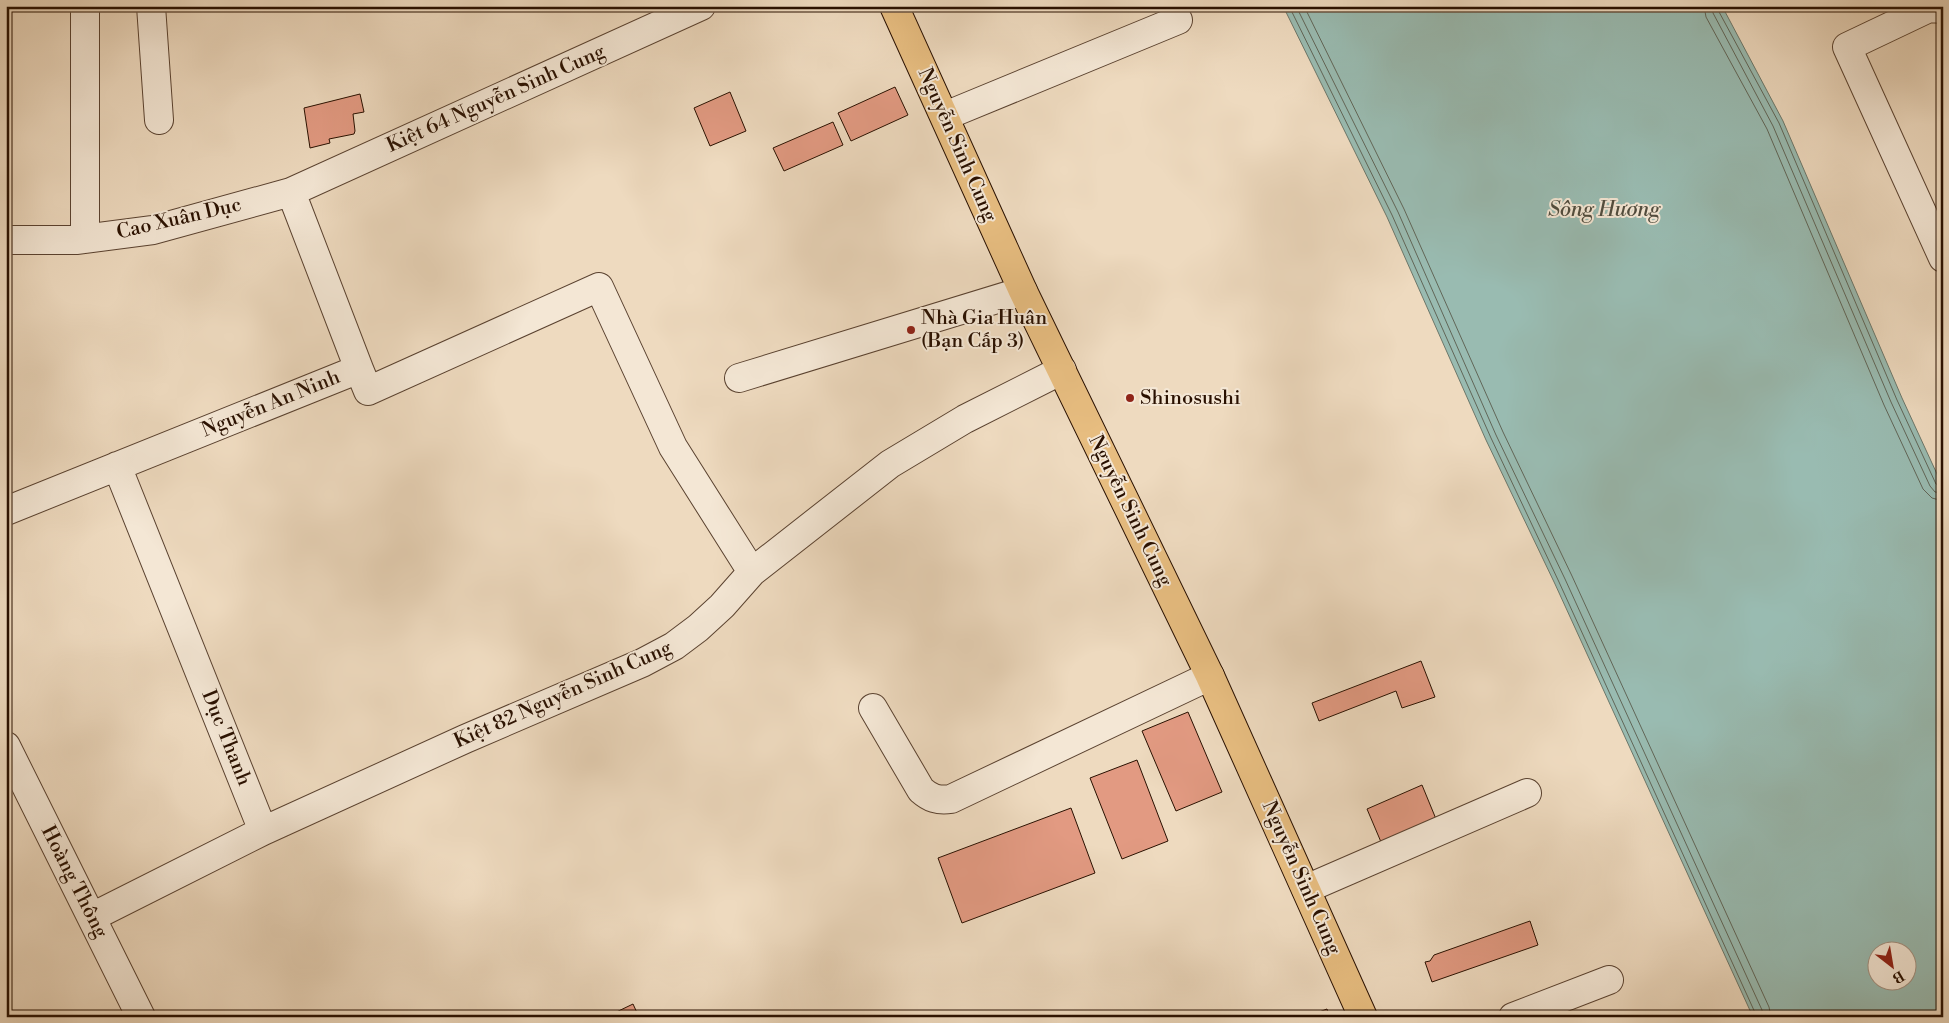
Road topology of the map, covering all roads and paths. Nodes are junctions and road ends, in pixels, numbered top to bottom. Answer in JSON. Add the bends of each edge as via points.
{"nodes":[{"id":1,"x":85,"y":6,"type":"edge"},
{"id":2,"x":151,"y":6,"type":"edge"},
{"id":3,"x":701,"y":6,"type":"edge"},
{"id":4,"x":894,"y":6,"type":"edge"},
{"id":5,"x":1934,"y":8,"type":"edge"},
{"id":6,"x":1178,"y":20,"type":"dead end"},
{"id":7,"x":945,"y":116,"type":"junction"},
{"id":8,"x":159,"y":120,"type":"dead end"},
{"id":9,"x":291,"y":192,"type":"junction"},
{"id":10,"x":86,"y":238,"type":"junction"},
{"id":11,"x":6,"y":240,"type":"edge"},
{"id":12,"x":1943,"y":258,"type":"edge"},
{"id":13,"x":1023,"y":291,"type":"junction"},
{"id":14,"x":359,"y":369,"type":"junction"},
{"id":15,"x":1062,"y":370,"type":"junction"},
{"id":16,"x":739,"y":378,"type":"dead end"},
{"id":17,"x":117,"y":466,"type":"junction"},
{"id":18,"x":6,"y":511,"type":"edge"},
{"id":19,"x":752,"y":572,"type":"junction"},
{"id":20,"x":1210,"y":676,"type":"junction"},
{"id":21,"x":873,"y":708,"type":"dead end"},
{"id":22,"x":6,"y":746,"type":"edge"},
{"id":23,"x":1527,"y":793,"type":"dead end"},
{"id":24,"x":263,"y":831,"type":"junction"},
{"id":25,"x":1306,"y":889,"type":"junction"},
{"id":26,"x":92,"y":918,"type":"junction"},
{"id":27,"x":1609,"y":980,"type":"dead end"},
{"id":28,"x":141,"y":1017,"type":"edge"},
{"id":29,"x":1364,"y":1017,"type":"edge"},
{"id":30,"x":1513,"y":1017,"type":"edge"}],
"edges":[{"from":1,"to":10,"type":"street"},
{"from":2,"to":8,"type":"street"},
{"from":3,"to":9,"type":"street","name":"Kiệt 64 Nguyễn Sinh Cung"},
{"from":4,"to":7,"type":"main road","name":"Nguyễn Sinh Cung"},
{"from":5,"to":12,"type":"street","via":[[1847,47]]},
{"from":6,"to":7,"type":"street"},
{"from":7,"to":13,"type":"main road","name":"Nguyễn Sinh Cung"},
{"from":9,"to":10,"type":"street","name":"Cao Xuân Dục","via":[[153,230]]},
{"from":9,"to":14,"type":"street","name":"Nguyễn An Ninh"},
{"from":10,"to":11,"type":"street","name":"Cao Xuân Dục"},
{"from":13,"to":15,"type":"main road","name":"Nguyễn Sinh Cung"},
{"from":13,"to":16,"type":"street"},
{"from":14,"to":17,"type":"street","name":"Nguyễn An Ninh"},
{"from":14,"to":19,"type":"street","via":[[368,390],[598,287],[673,446]]},
{"from":15,"to":19,"type":"street","name":"Kiệt 82 Nguyễn Sinh Cung","via":[[965,419],[890,464]]},
{"from":15,"to":20,"type":"main road","name":"Nguyễn Sinh Cung"},
{"from":17,"to":18,"type":"street","name":"Nguyễn An Ninh"},
{"from":17,"to":24,"type":"street","name":"Dục Thanh"},
{"from":19,"to":24,"type":"street","name":"Kiệt 82 Nguyễn Sinh Cung","via":[[698,628],[674,646],[642,663]]},
{"from":20,"to":21,"type":"street","via":[[942,801],[921,790]]},
{"from":20,"to":25,"type":"main road","name":"Nguyễn Sinh Cung"},
{"from":22,"to":26,"type":"street","name":"Hoàng Thông"},
{"from":23,"to":25,"type":"street"},
{"from":24,"to":26,"type":"street"},
{"from":25,"to":29,"type":"main road","name":"Nguyễn Sinh Cung"},
{"from":26,"to":28,"type":"street","name":"Hoàng Thông"},
{"from":27,"to":30,"type":"street"}]}
